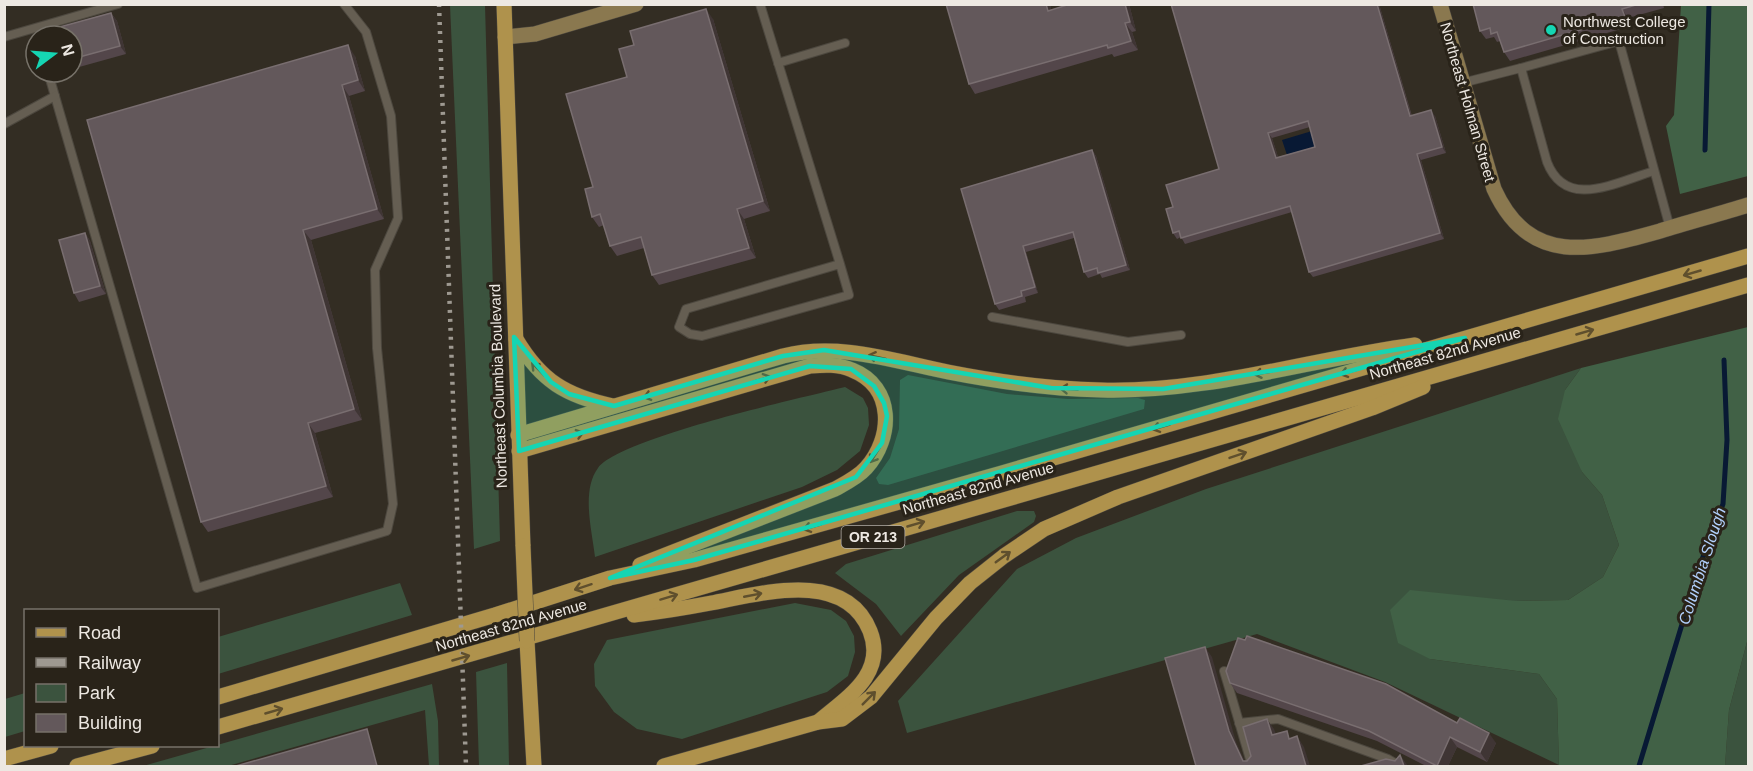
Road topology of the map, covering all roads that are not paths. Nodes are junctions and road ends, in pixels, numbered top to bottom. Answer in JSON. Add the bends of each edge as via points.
{"nodes":[{"id":1,"x":118,"y":4,"type":"edge"},
{"id":2,"x":344,"y":4,"type":"edge"},
{"id":3,"x":504,"y":4,"type":"edge"},
{"id":4,"x":636,"y":4,"type":"edge"},
{"id":5,"x":760,"y":4,"type":"edge"},
{"id":6,"x":1440,"y":4,"type":"edge"},
{"id":7,"x":60,"y":24,"type":"edge"},
{"id":8,"x":24,"y":34,"type":"edge"},
{"id":9,"x":505,"y":37,"type":"junction"},
{"id":10,"x":4,"y":38,"type":"edge"},
{"id":11,"x":845,"y":42,"type":"dead end"},
{"id":12,"x":778,"y":63,"type":"junction"},
{"id":13,"x":1521,"y":68,"type":"junction"},
{"id":14,"x":1462,"y":83,"type":"junction"},
{"id":15,"x":52,"y":84,"type":"edge"},
{"id":16,"x":55,"y":96,"type":"junction"},
{"id":17,"x":4,"y":124,"type":"edge"},
{"id":18,"x":1654,"y":171,"type":"junction"},
{"id":19,"x":1749,"y":205,"type":"edge"},
{"id":20,"x":1670,"y":228,"type":"junction"},
{"id":21,"x":1749,"y":256,"type":"edge"},
{"id":22,"x":840,"y":264,"type":"junction"},
{"id":23,"x":1749,"y":285,"type":"edge"},
{"id":24,"x":992,"y":317,"type":"dead end"},
{"id":25,"x":1181,"y":335,"type":"dead end"},
{"id":26,"x":514,"y":337,"type":"junction"},
{"id":27,"x":1465,"y":338,"type":"junction"},
{"id":28,"x":1496,"y":358,"type":"junction"},
{"id":29,"x":614,"y":406,"type":"junction"},
{"id":30,"x":518,"y":435,"type":"junction"},
{"id":31,"x":519,"y":451,"type":"junction"},
{"id":32,"x":610,"y":578,"type":"junction"},
{"id":33,"x":592,"y":620,"type":"junction"},
{"id":34,"x":1224,"y":671,"type":"edge"},
{"id":35,"x":219,"y":697,"type":"edge"},
{"id":36,"x":818,"y":722,"type":"junction"},
{"id":37,"x":1239,"y":723,"type":"junction"},
{"id":38,"x":219,"y":727,"type":"edge"},
{"id":39,"x":47,"y":747,"type":"edge"},
{"id":40,"x":148,"y":747,"type":"edge"},
{"id":41,"x":4,"y":759,"type":"edge"},
{"id":42,"x":77,"y":766,"type":"edge"},
{"id":43,"x":534,"y":766,"type":"edge"},
{"id":44,"x":664,"y":766,"type":"edge"},
{"id":45,"x":1252,"y":766,"type":"edge"},
{"id":46,"x":1400,"y":766,"type":"edge"}],
"edges":[{"from":1,"to":7,"type":"lane"},
{"from":2,"to":16,"type":"lane","via":[[366,32],[392,116],[398,218],[375,270],[377,348],[393,504],[387,531],[197,588]]},
{"from":3,"to":9,"type":"main road","name":"Northeast Columbia Boulevard"},
{"from":4,"to":9,"type":"street","via":[[535,34]]},
{"from":5,"to":12,"type":"lane"},
{"from":6,"to":14,"type":"street","name":"Northeast Holman Street"},
{"from":8,"to":10,"type":"lane"},
{"from":9,"to":26,"type":"main road","name":"Northeast Columbia Boulevard"},
{"from":11,"to":12,"type":"lane"},
{"from":12,"to":22,"type":"lane"},
{"from":13,"to":14,"type":"lane"},
{"from":13,"to":18,"type":"lane","via":[[1546,162],[1561,185],[1580,192]]},
{"from":13,"to":18,"type":"lane","via":[[1619,41]]},
{"from":14,"to":20,"type":"street","name":"Northeast Holman Street","via":[[1499,200],[1516,225],[1528,234],[1573,249],[1618,243]]},
{"from":15,"to":16,"type":"lane"},
{"from":16,"to":17,"type":"lane"},
{"from":18,"to":20,"type":"lane"},
{"from":19,"to":20,"type":"street","name":"Northeast Holman Street"},
{"from":21,"to":27,"type":"main road","name":"Northeast 82nd Avenue","number":"OR 213","one_way":true},
{"from":22,"to":22,"type":"lane","via":[[686,309],[679,327],[702,336],[849,296]]},
{"from":28,"to":23,"type":"main road","name":"Northeast 82nd Avenue","number":"OR 213","one_way":true},
{"from":24,"to":25,"type":"lane","via":[[1128,342]]},
{"from":29,"to":26,"type":"main road","one_way":true,"via":[[585,400],[560,388],[536,368]]},
{"from":26,"to":30,"type":"main road","name":"Northeast Columbia Boulevard"},
{"from":27,"to":29,"type":"main road","one_way":true,"via":[[1356,353],[1163,389],[1051,388],[855,353],[809,351]]},
{"from":27,"to":32,"type":"main road","name":"Northeast 82nd Avenue","number":"OR 213","one_way":true,"via":[[694,560]]},
{"from":33,"to":28,"type":"main road","name":"Northeast 82nd Avenue","number":"OR 213","one_way":true},
{"from":36,"to":28,"type":"main road","one_way":true,"via":[[842,718],[872,697],[970,583],[1044,529],[1118,497],[1372,408]]},
{"from":29,"to":30,"type":"main road"},
{"from":30,"to":31,"type":"main road","name":"Northeast Columbia Boulevard"},
{"from":31,"to":32,"type":"main road","one_way":true,"via":[[810,366],[851,369],[874,386],[887,416],[886,430],[877,453],[856,477],[835,489]]},
{"from":31,"to":43,"type":"main road","name":"Northeast Columbia Boulevard","bridge":true},
{"from":32,"to":35,"type":"main road","name":"Northeast 82nd Avenue","number":"OR 213","one_way":true},
{"from":33,"to":36,"type":"main road","one_way":true,"via":[[671,611],[781,590],[806,589],[841,599],[854,607],[866,623],[874,647],[873,659],[863,683]]},
{"from":38,"to":33,"type":"main road","name":"Northeast 82nd Avenue","number":"OR 213","one_way":true},
{"from":34,"to":37,"type":"lane"},
{"from":36,"to":44,"type":"main road"},
{"from":37,"to":45,"type":"lane"},
{"from":37,"to":46,"type":"lane","via":[[1278,719]]},
{"from":39,"to":41,"type":"main road"},
{"from":40,"to":42,"type":"main road"}]}
